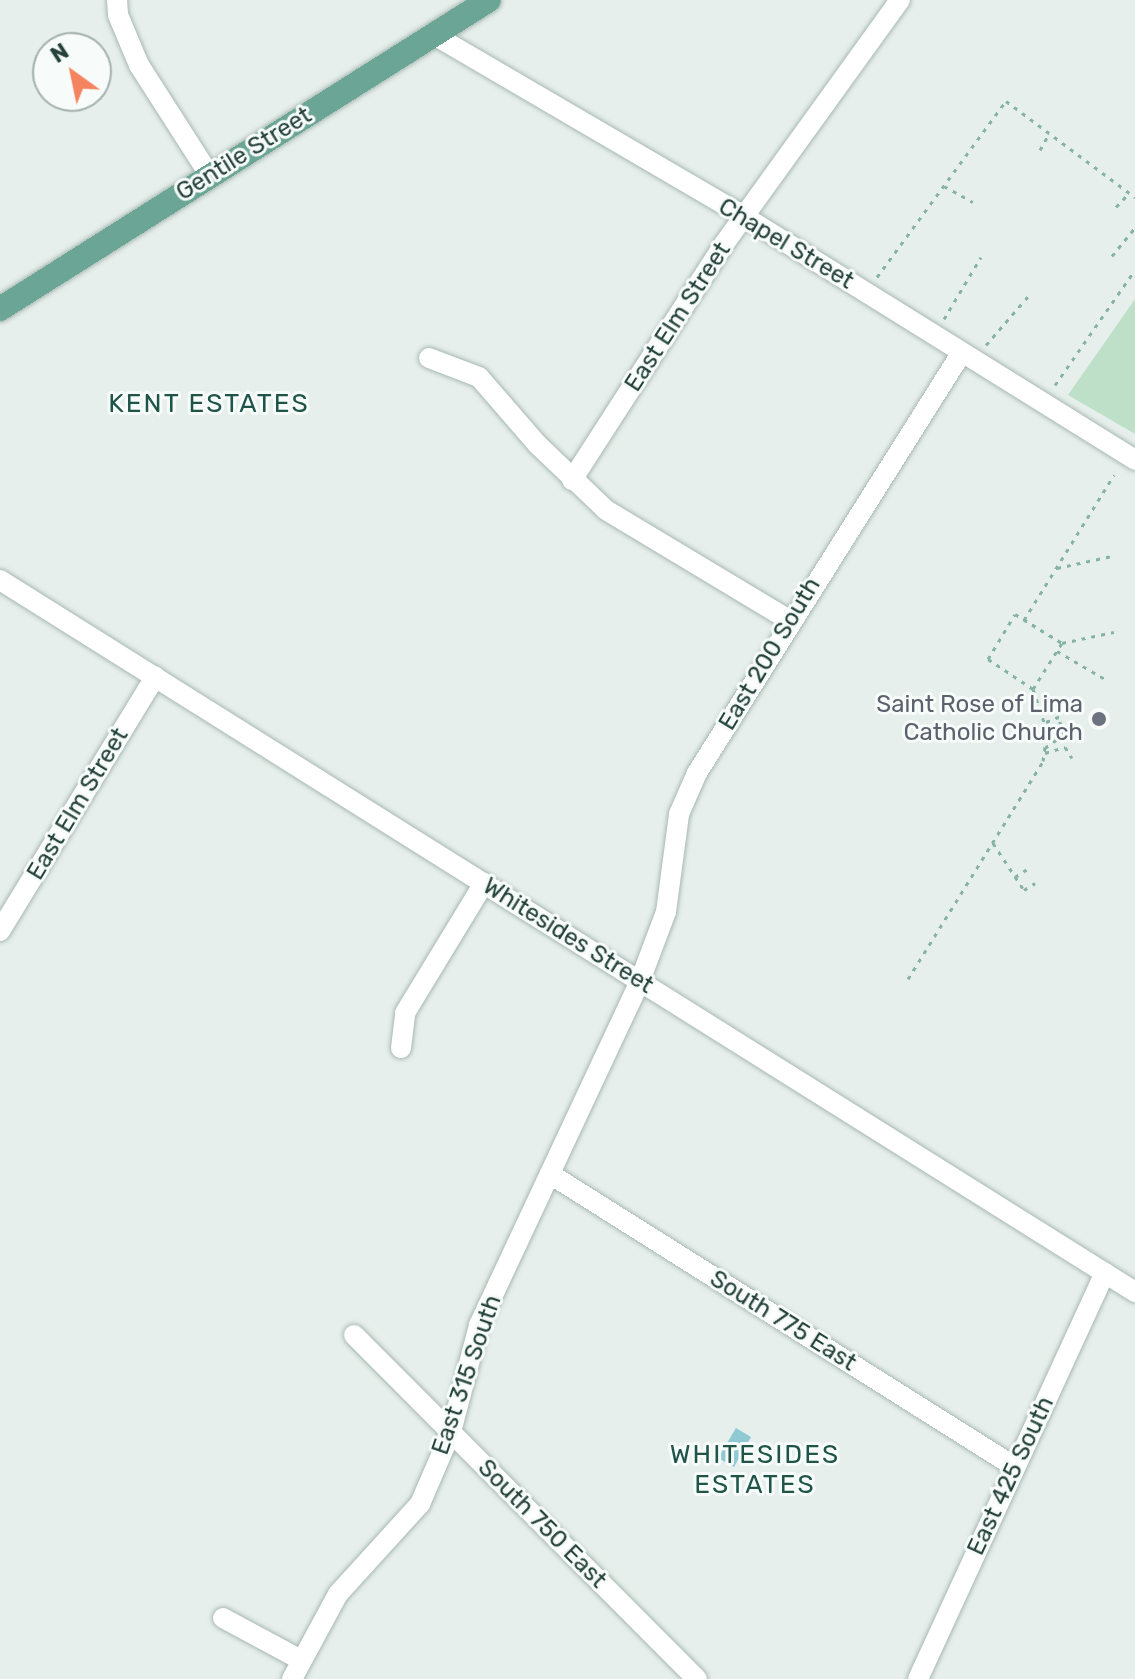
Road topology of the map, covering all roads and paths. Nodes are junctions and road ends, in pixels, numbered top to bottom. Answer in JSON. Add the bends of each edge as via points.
{"nodes":[{"id":1,"x":117,"y":0,"type":"edge"},
{"id":2,"x":489,"y":0,"type":"edge"},
{"id":3,"x":900,"y":0,"type":"edge"},
{"id":4,"x":434,"y":35,"type":"junction"},
{"id":5,"x":1049,"y":134,"type":"junction"},
{"id":6,"x":1040,"y":150,"type":"dead end"},
{"id":7,"x":210,"y":176,"type":"junction"},
{"id":8,"x":944,"y":186,"type":"junction"},
{"id":9,"x":1129,"y":193,"type":"junction"},
{"id":10,"x":1135,"y":197,"type":"edge"},
{"id":11,"x":973,"y":202,"type":"dead end"},
{"id":12,"x":1116,"y":207,"type":"dead end"},
{"id":13,"x":745,"y":217,"type":"junction"},
{"id":14,"x":1135,"y":228,"type":"edge"},
{"id":15,"x":1112,"y":256,"type":"dead end"},
{"id":16,"x":981,"y":257,"type":"dead end"},
{"id":17,"x":1135,"y":270,"type":"edge"},
{"id":18,"x":877,"y":277,"type":"dead end"},
{"id":19,"x":1031,"y":293,"type":"dead end"},
{"id":20,"x":0,"y":309,"type":"edge"},
{"id":21,"x":944,"y":319,"type":"dead end"},
{"id":22,"x":986,"y":345,"type":"dead end"},
{"id":23,"x":962,"y":353,"type":"junction"},
{"id":24,"x":429,"y":358,"type":"dead end"},
{"id":25,"x":1054,"y":387,"type":"dead end"},
{"id":26,"x":1135,"y":460,"type":"edge"},
{"id":27,"x":1114,"y":475,"type":"dead end"},
{"id":28,"x":572,"y":480,"type":"junction"},
{"id":29,"x":1112,"y":556,"type":"dead end"},
{"id":30,"x":1057,"y":568,"type":"junction"},
{"id":31,"x":0,"y":580,"type":"edge"},
{"id":32,"x":789,"y":620,"type":"junction"},
{"id":33,"x":1024,"y":620,"type":"junction"},
{"id":34,"x":1114,"y":632,"type":"dead end"},
{"id":35,"x":1062,"y":643,"type":"junction"},
{"id":36,"x":1057,"y":651,"type":"junction"},
{"id":37,"x":155,"y":677,"type":"junction"},
{"id":38,"x":1105,"y":679,"type":"dead end"},
{"id":39,"x":1033,"y":689,"type":"junction"},
{"id":40,"x":1046,"y":722,"type":"junction"},
{"id":41,"x":1045,"y":750,"type":"junction"},
{"id":42,"x":1072,"y":758,"type":"dead end"},
{"id":43,"x":993,"y":843,"type":"junction"},
{"id":44,"x":1029,"y":868,"type":"dead end"},
{"id":45,"x":1015,"y":877,"type":"junction"},
{"id":46,"x":484,"y":883,"type":"junction"},
{"id":47,"x":1035,"y":883,"type":"dead end"},
{"id":48,"x":0,"y":931,"type":"edge"},
{"id":49,"x":908,"y":979,"type":"dead end"},
{"id":50,"x":640,"y":981,"type":"junction"},
{"id":51,"x":401,"y":1048,"type":"dead end"},
{"id":52,"x":550,"y":1174,"type":"junction"},
{"id":53,"x":1105,"y":1273,"type":"junction"},
{"id":54,"x":1135,"y":1292,"type":"edge"},
{"id":55,"x":354,"y":1335,"type":"dead end"},
{"id":56,"x":451,"y":1432,"type":"junction"},
{"id":57,"x":1015,"y":1467,"type":"junction"},
{"id":58,"x":223,"y":1618,"type":"dead end"},
{"id":59,"x":299,"y":1659,"type":"junction"},
{"id":60,"x":292,"y":1679,"type":"edge"},
{"id":61,"x":697,"y":1679,"type":"edge"},
{"id":62,"x":918,"y":1679,"type":"edge"}],
"edges":[{"from":1,"to":7,"type":"street","via":[[139,65]]},
{"from":2,"to":4,"type":"main road","name":"Gentile Street"},
{"from":3,"to":13,"type":"street","name":"East Elm Street"},
{"from":4,"to":7,"type":"main road","name":"Gentile Street"},
{"from":4,"to":13,"type":"street","name":"Chapel Street"},
{"from":5,"to":6,"type":"path"},
{"from":5,"to":8,"type":"path","via":[[1006,101]]},
{"from":5,"to":9,"type":"path"},
{"from":7,"to":20,"type":"main road","name":"Gentile Street"},
{"from":8,"to":11,"type":"path"},
{"from":8,"to":18,"type":"path"},
{"from":9,"to":10,"type":"path"},
{"from":9,"to":12,"type":"path"},
{"from":13,"to":23,"type":"street","name":"Chapel Street"},
{"from":13,"to":28,"type":"street","name":"East Elm Street"},
{"from":14,"to":15,"type":"path"},
{"from":16,"to":21,"type":"path"},
{"from":17,"to":25,"type":"path"},
{"from":19,"to":22,"type":"path"},
{"from":23,"to":26,"type":"street","name":"Chapel Street"},
{"from":23,"to":32,"type":"street","name":"East 200 South"},
{"from":24,"to":28,"type":"street","via":[[479,377]]},
{"from":27,"to":30,"type":"path"},
{"from":28,"to":32,"type":"street","via":[[606,510]]},
{"from":29,"to":30,"type":"path"},
{"from":30,"to":33,"type":"path"},
{"from":31,"to":37,"type":"street","name":"Whitesides Street"},
{"from":32,"to":50,"type":"street","name":"East 200 South","via":[[697,773],[679,814],[666,912]]},
{"from":33,"to":35,"type":"path"},
{"from":33,"to":39,"type":"path","via":[[1015,614],[988,659]]},
{"from":34,"to":35,"type":"path"},
{"from":35,"to":36,"type":"path"},
{"from":36,"to":38,"type":"path"},
{"from":36,"to":39,"type":"path"},
{"from":37,"to":46,"type":"street","name":"Whitesides Street"},
{"from":37,"to":48,"type":"street","name":"East Elm Street"},
{"from":39,"to":40,"type":"path"},
{"from":40,"to":41,"type":"path"},
{"from":40,"to":41,"type":"path","via":[[1060,717],[1063,735]]},
{"from":41,"to":42,"type":"path","via":[[1065,747]]},
{"from":41,"to":43,"type":"path"},
{"from":43,"to":45,"type":"path"},
{"from":43,"to":49,"type":"path"},
{"from":44,"to":45,"type":"path"},
{"from":45,"to":47,"type":"path","via":[[1024,890]]},
{"from":46,"to":50,"type":"street","name":"Whitesides Street"},
{"from":46,"to":51,"type":"street","via":[[405,1013]]},
{"from":50,"to":52,"type":"street","name":"East 315 South"},
{"from":50,"to":53,"type":"street","name":"Whitesides Street"},
{"from":52,"to":56,"type":"street","name":"East 315 South","via":[[479,1325]]},
{"from":52,"to":57,"type":"street","name":"South 775 East"},
{"from":53,"to":54,"type":"street","name":"Whitesides Street"},
{"from":53,"to":57,"type":"street","name":"East 425 South"},
{"from":55,"to":56,"type":"street","name":"South 750 East"},
{"from":56,"to":59,"type":"street","name":"East 315 South","via":[[420,1504],[338,1594]]},
{"from":56,"to":61,"type":"street","name":"South 750 East"},
{"from":57,"to":62,"type":"street","name":"East 425 South"},
{"from":58,"to":59,"type":"street"},
{"from":59,"to":60,"type":"street","name":"East 315 South"}]}
